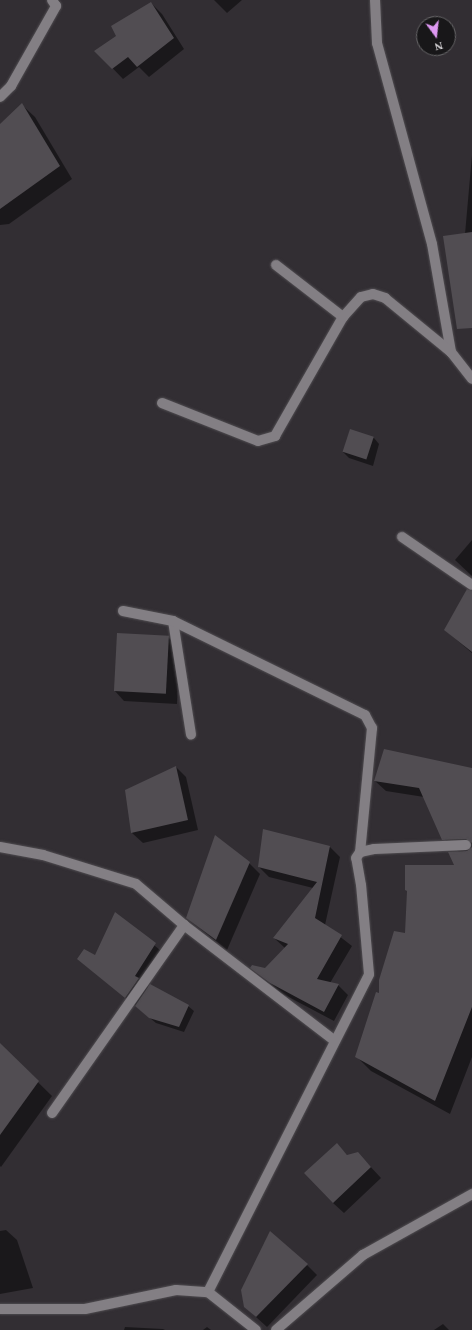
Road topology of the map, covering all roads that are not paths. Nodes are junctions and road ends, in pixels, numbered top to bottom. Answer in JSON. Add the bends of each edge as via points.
{"nodes":[{"id":1,"x":52,"y":0,"type":"edge"},
{"id":2,"x":375,"y":0,"type":"edge"},
{"id":3,"x":0,"y":97,"type":"edge"},
{"id":4,"x":276,"y":265,"type":"dead end"},
{"id":5,"x":343,"y":317,"type":"junction"},
{"id":6,"x":451,"y":352,"type":"junction"},
{"id":7,"x":472,"y":379,"type":"edge"},
{"id":8,"x":162,"y":403,"type":"dead end"},
{"id":9,"x":402,"y":537,"type":"dead end"},
{"id":10,"x":472,"y":585,"type":"edge"},
{"id":11,"x":123,"y":611,"type":"dead end"},
{"id":12,"x":173,"y":621,"type":"junction"},
{"id":13,"x":191,"y":735,"type":"dead end"},
{"id":14,"x":466,"y":845,"type":"dead end"},
{"id":15,"x":0,"y":847,"type":"edge"},
{"id":16,"x":360,"y":852,"type":"junction"},
{"id":17,"x":184,"y":925,"type":"junction"},
{"id":18,"x":335,"y":1041,"type":"junction"},
{"id":19,"x":52,"y":1113,"type":"dead end"},
{"id":20,"x":472,"y":1194,"type":"edge"},
{"id":21,"x":208,"y":1292,"type":"junction"},
{"id":22,"x":0,"y":1309,"type":"edge"},
{"id":23,"x":256,"y":1330,"type":"edge"},
{"id":24,"x":276,"y":1330,"type":"edge"}],
"edges":[{"from":1,"to":3,"type":"street","via":[[56,6],[11,86]]},
{"from":2,"to":6,"type":"street","via":[[377,44],[432,244]]},
{"from":4,"to":5,"type":"street"},
{"from":5,"to":6,"type":"street","via":[[361,297],[372,294],[385,298]]},
{"from":5,"to":8,"type":"street","via":[[275,436],[258,441]]},
{"from":6,"to":7,"type":"street"},
{"from":9,"to":10,"type":"street"},
{"from":11,"to":12,"type":"street"},
{"from":12,"to":13,"type":"street"},
{"from":12,"to":16,"type":"street","via":[[365,715],[372,728]]},
{"from":14,"to":16,"type":"street","via":[[374,849]]},
{"from":15,"to":17,"type":"street","via":[[43,854],[136,884]]},
{"from":16,"to":18,"type":"street","via":[[356,858],[369,974]]},
{"from":17,"to":18,"type":"street"},
{"from":17,"to":19,"type":"street"},
{"from":18,"to":21,"type":"street"},
{"from":20,"to":24,"type":"street","via":[[363,1255]]},
{"from":21,"to":22,"type":"street","via":[[176,1290],[85,1308]]},
{"from":21,"to":23,"type":"street"}]}
